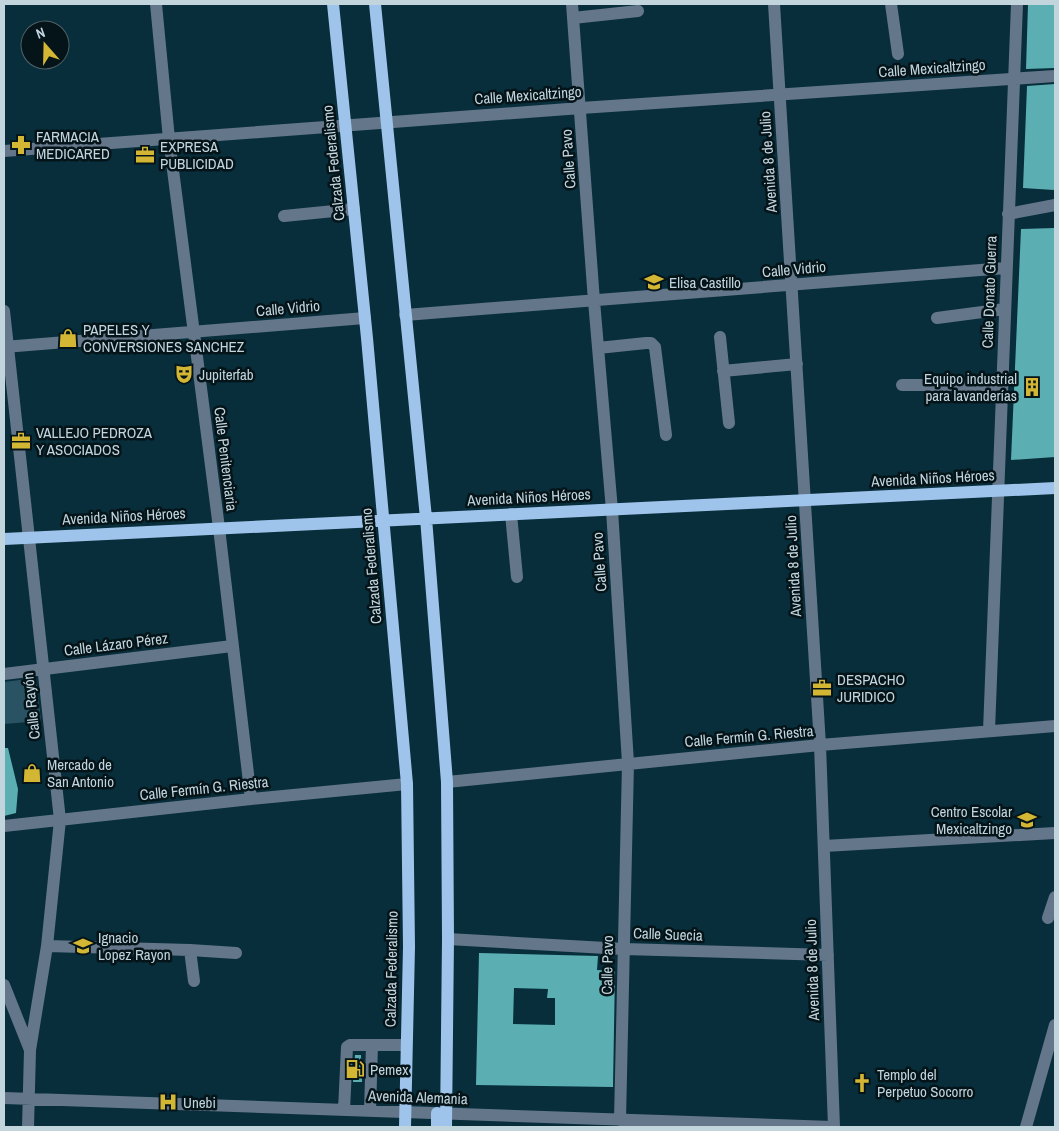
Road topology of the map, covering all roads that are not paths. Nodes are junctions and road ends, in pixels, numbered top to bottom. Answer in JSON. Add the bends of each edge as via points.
{"nodes":[{"id":1,"x":156,"y":4,"type":"edge"},
{"id":2,"x":333,"y":4,"type":"edge"},
{"id":3,"x":375,"y":4,"type":"edge"},
{"id":4,"x":572,"y":4,"type":"edge"},
{"id":5,"x":774,"y":4,"type":"edge"},
{"id":6,"x":890,"y":4,"type":"edge"},
{"id":7,"x":1017,"y":4,"type":"edge"},
{"id":8,"x":638,"y":11,"type":"dead end"},
{"id":9,"x":573,"y":18,"type":"junction"},
{"id":10,"x":898,"y":54,"type":"dead end"},
{"id":11,"x":1055,"y":76,"type":"edge"},
{"id":12,"x":1014,"y":79,"type":"junction"},
{"id":13,"x":780,"y":95,"type":"junction"},
{"id":14,"x":580,"y":108,"type":"junction"},
{"id":15,"x":387,"y":122,"type":"junction"},
{"id":16,"x":346,"y":126,"type":"junction"},
{"id":17,"x":169,"y":139,"type":"junction"},
{"id":18,"x":4,"y":151,"type":"edge"},
{"id":19,"x":1055,"y":205,"type":"edge"},
{"id":20,"x":354,"y":209,"type":"junction"},
{"id":21,"x":1008,"y":214,"type":"junction"},
{"id":22,"x":284,"y":216,"type":"dead end"},
{"id":23,"x":1006,"y":268,"type":"junction"},
{"id":24,"x":792,"y":285,"type":"junction"},
{"id":25,"x":594,"y":301,"type":"junction"},
{"id":26,"x":1005,"y":309,"type":"junction"},
{"id":27,"x":4,"y":310,"type":"edge"},
{"id":28,"x":405,"y":315,"type":"junction"},
{"id":29,"x":365,"y":318,"type":"junction"},
{"id":30,"x":937,"y":318,"type":"dead end"},
{"id":31,"x":194,"y":332,"type":"junction"},
{"id":32,"x":720,"y":337,"type":"dead end"},
{"id":33,"x":6,"y":347,"type":"edge"},
{"id":34,"x":598,"y":348,"type":"junction"},
{"id":35,"x":797,"y":364,"type":"junction"},
{"id":36,"x":723,"y":371,"type":"junction"},
{"id":37,"x":902,"y":385,"type":"dead end"},
{"id":38,"x":1002,"y":385,"type":"junction"},
{"id":39,"x":729,"y":423,"type":"dead end"},
{"id":40,"x":666,"y":435,"type":"dead end"},
{"id":41,"x":1055,"y":488,"type":"edge"},
{"id":42,"x":998,"y":491,"type":"junction"},
{"id":43,"x":806,"y":500,"type":"junction"},
{"id":44,"x":612,"y":510,"type":"junction"},
{"id":45,"x":511,"y":514,"type":"junction"},
{"id":46,"x":426,"y":518,"type":"junction"},
{"id":47,"x":383,"y":520,"type":"junction"},
{"id":48,"x":219,"y":528,"type":"junction"},
{"id":49,"x":28,"y":537,"type":"junction"},
{"id":50,"x":4,"y":539,"type":"edge"},
{"id":51,"x":516,"y":577,"type":"dead end"},
{"id":52,"x":232,"y":646,"type":"junction"},
{"id":53,"x":44,"y":669,"type":"junction"},
{"id":54,"x":4,"y":674,"type":"edge"},
{"id":55,"x":1055,"y":726,"type":"edge"},
{"id":56,"x":989,"y":731,"type":"junction"},
{"id":57,"x":820,"y":745,"type":"junction"},
{"id":58,"x":628,"y":763,"type":"junction"},
{"id":59,"x":446,"y":782,"type":"junction"},
{"id":60,"x":407,"y":784,"type":"junction"},
{"id":61,"x":251,"y":799,"type":"junction"},
{"id":62,"x":60,"y":820,"type":"junction"},
{"id":63,"x":4,"y":826,"type":"edge"},
{"id":64,"x":1055,"y":833,"type":"edge"},
{"id":65,"x":824,"y":846,"type":"junction"},
{"id":66,"x":1055,"y":898,"type":"edge"},
{"id":67,"x":1048,"y":918,"type":"dead end"},
{"id":68,"x":448,"y":939,"type":"junction"},
{"id":69,"x":47,"y":946,"type":"junction"},
{"id":70,"x":624,"y":949,"type":"junction"},
{"id":71,"x":190,"y":950,"type":"junction"},
{"id":72,"x":236,"y":953,"type":"dead end"},
{"id":73,"x":828,"y":955,"type":"junction"},
{"id":74,"x":194,"y":981,"type":"dead end"},
{"id":75,"x":4,"y":986,"type":"edge"},
{"id":76,"x":1055,"y":1025,"type":"edge"},
{"id":77,"x":372,"y":1045,"type":"junction"},
{"id":78,"x":406,"y":1045,"type":"junction"},
{"id":79,"x":30,"y":1050,"type":"junction"},
{"id":80,"x":4,"y":1098,"type":"edge"},
{"id":81,"x":29,"y":1100,"type":"junction"},
{"id":82,"x":344,"y":1110,"type":"junction"},
{"id":83,"x":370,"y":1111,"type":"junction"},
{"id":84,"x":405,"y":1113,"type":"junction"},
{"id":85,"x":441,"y":1114,"type":"junction"},
{"id":86,"x":620,"y":1120,"type":"junction"},
{"id":87,"x":679,"y":1125,"type":"edge"},
{"id":88,"x":28,"y":1127,"type":"edge"},
{"id":89,"x":405,"y":1127,"type":"edge"},
{"id":90,"x":437,"y":1127,"type":"edge"},
{"id":91,"x":446,"y":1127,"type":"edge"},
{"id":92,"x":833,"y":1127,"type":"edge"},
{"id":93,"x":1026,"y":1127,"type":"edge"}],
"edges":[{"from":1,"to":17,"type":"street","name":"Calle Penitenciaria"},
{"from":2,"to":16,"type":"main road","name":"Calzada Federalismo"},
{"from":3,"to":15,"type":"main road"},
{"from":4,"to":9,"type":"street","name":"Calle Pavo"},
{"from":5,"to":13,"type":"street","name":"Avenida 8 de Julio"},
{"from":6,"to":10,"type":"street"},
{"from":7,"to":12,"type":"street","name":"Calle Donato Guerra"},
{"from":8,"to":9,"type":"street"},
{"from":9,"to":14,"type":"street","name":"Calle Pavo"},
{"from":11,"to":12,"type":"street","name":"Calle Mexicaltzingo"},
{"from":12,"to":13,"type":"street","name":"Calle Mexicaltzingo"},
{"from":12,"to":21,"type":"street","name":"Calle Donato Guerra"},
{"from":13,"to":14,"type":"street","name":"Calle Mexicaltzingo"},
{"from":13,"to":24,"type":"street","name":"Avenida 8 de Julio"},
{"from":14,"to":15,"type":"street","name":"Calle Mexicaltzingo"},
{"from":14,"to":25,"type":"street","name":"Calle Pavo"},
{"from":15,"to":16,"type":"street","name":"Calle Mexicaltzingo"},
{"from":15,"to":28,"type":"main road"},
{"from":16,"to":17,"type":"street","name":"Calle Mexicaltzingo"},
{"from":16,"to":20,"type":"main road","name":"Calzada Federalismo"},
{"from":17,"to":18,"type":"street","name":"Calle Mexicaltzingo"},
{"from":17,"to":31,"type":"street","name":"Calle Penitenciaria"},
{"from":19,"to":21,"type":"street"},
{"from":20,"to":22,"type":"street"},
{"from":20,"to":29,"type":"main road","name":"Calzada Federalismo"},
{"from":21,"to":23,"type":"street","name":"Calle Donato Guerra"},
{"from":23,"to":24,"type":"street","name":"Calle Vidrio"},
{"from":23,"to":26,"type":"street","name":"Calle Donato Guerra"},
{"from":24,"to":25,"type":"street","name":"Calle Vidrio"},
{"from":24,"to":35,"type":"street","name":"Avenida 8 de Julio"},
{"from":25,"to":28,"type":"street","name":"Calle Vidrio"},
{"from":25,"to":34,"type":"street","name":"Calle Pavo"},
{"from":26,"to":30,"type":"street"},
{"from":26,"to":38,"type":"street","name":"Calle Donato Guerra"},
{"from":27,"to":33,"type":"street","name":"Calle Rayón"},
{"from":28,"to":46,"type":"main road"},
{"from":29,"to":31,"type":"street","name":"Calle Vidrio"},
{"from":29,"to":47,"type":"main road","name":"Calzada Federalismo"},
{"from":31,"to":33,"type":"street","name":"Calle Vidrio"},
{"from":31,"to":48,"type":"street","name":"Calle Penitenciaria"},
{"from":32,"to":36,"type":"street"},
{"from":33,"to":49,"type":"street","name":"Calle Rayón"},
{"from":34,"to":40,"type":"street","via":[[646,343],[655,347]]},
{"from":34,"to":44,"type":"street","name":"Calle Pavo"},
{"from":35,"to":36,"type":"street"},
{"from":35,"to":43,"type":"street","name":"Avenida 8 de Julio"},
{"from":36,"to":39,"type":"street"},
{"from":37,"to":38,"type":"street"},
{"from":38,"to":42,"type":"street","name":"Calle Donato Guerra"},
{"from":41,"to":42,"type":"main road","name":"Avenida Niños Héroes"},
{"from":42,"to":43,"type":"main road","name":"Avenida Niños Héroes"},
{"from":42,"to":56,"type":"street","name":"Calle Donato Guerra"},
{"from":43,"to":44,"type":"main road","name":"Avenida Niños Héroes"},
{"from":43,"to":57,"type":"street","name":"Avenida 8 de Julio"},
{"from":44,"to":45,"type":"main road","name":"Avenida Niños Héroes"},
{"from":44,"to":58,"type":"street","name":"Calle Pavo"},
{"from":45,"to":46,"type":"main road","name":"Avenida Niños Héroes"},
{"from":45,"to":51,"type":"street"},
{"from":46,"to":47,"type":"main road","name":"Avenida Niños Héroes"},
{"from":46,"to":59,"type":"main road"},
{"from":47,"to":48,"type":"main road","name":"Avenida Niños Héroes"},
{"from":47,"to":60,"type":"main road","name":"Calzada Federalismo"},
{"from":48,"to":49,"type":"main road","name":"Avenida Niños Héroes"},
{"from":48,"to":52,"type":"street","name":"Calle Penitenciaria"},
{"from":49,"to":50,"type":"main road","name":"Avenida Niños Héroes"},
{"from":49,"to":53,"type":"street","name":"Calle Rayón"},
{"from":52,"to":53,"type":"street","name":"Calle Lázaro Pérez"},
{"from":52,"to":61,"type":"street","name":"Calle Penitenciaria"},
{"from":53,"to":54,"type":"street","name":"Calle Lázaro Pérez"},
{"from":53,"to":62,"type":"street","name":"Calle Rayón"},
{"from":55,"to":56,"type":"street","name":"Calle Fermín G. Riestra"},
{"from":56,"to":57,"type":"street","name":"Calle Fermín G. Riestra"},
{"from":57,"to":58,"type":"street","name":"Calle Fermín G. Riestra"},
{"from":57,"to":65,"type":"street","name":"Avenida 8 de Julio"},
{"from":58,"to":59,"type":"street","name":"Calle Fermín G. Riestra"},
{"from":58,"to":70,"type":"street","name":"Calle Pavo"},
{"from":59,"to":68,"type":"main road"},
{"from":60,"to":61,"type":"street","name":"Calle Fermín G. Riestra"},
{"from":60,"to":78,"type":"main road","name":"Calzada Federalismo","via":[[409,948]]},
{"from":61,"to":62,"type":"street","name":"Calle Fermín G. Riestra"},
{"from":62,"to":63,"type":"street","name":"Calle Fermín G. Riestra"},
{"from":62,"to":69,"type":"street","name":"Calle Rayón"},
{"from":64,"to":65,"type":"street"},
{"from":65,"to":73,"type":"street","name":"Avenida 8 de Julio"},
{"from":66,"to":67,"type":"street"},
{"from":68,"to":70,"type":"street","name":"Calle Suecia"},
{"from":68,"to":85,"type":"main road"},
{"from":69,"to":71,"type":"street"},
{"from":69,"to":79,"type":"street","name":"Calle Rayón"},
{"from":70,"to":73,"type":"street","name":"Calle Suecia"},
{"from":70,"to":86,"type":"street","name":"Calle Pavo"},
{"from":71,"to":72,"type":"street"},
{"from":71,"to":74,"type":"street"},
{"from":73,"to":92,"type":"street","name":"Avenida 8 de Julio"},
{"from":75,"to":79,"type":"street"},
{"from":76,"to":93,"type":"street"},
{"from":77,"to":78,"type":"street"},
{"from":77,"to":82,"type":"street","via":[[347,1047]]},
{"from":77,"to":83,"type":"street"},
{"from":78,"to":84,"type":"main road","name":"Calzada Federalismo"},
{"from":79,"to":81,"type":"street","name":"Calle Rayón"},
{"from":80,"to":81,"type":"street","name":"Avenida Alemania"},
{"from":81,"to":82,"type":"street","name":"Avenida Alemania"},
{"from":81,"to":88,"type":"street","name":"Calle Rayón"},
{"from":82,"to":83,"type":"street","name":"Avenida Alemania"},
{"from":83,"to":84,"type":"street","name":"Avenida Alemania"},
{"from":84,"to":85,"type":"street","name":"Avenida Alemania"},
{"from":84,"to":89,"type":"main road","name":"Calzada Federalismo"},
{"from":85,"to":86,"type":"street","name":"Avenida Alemania"},
{"from":85,"to":90,"type":"main road"},
{"from":85,"to":91,"type":"main road"},
{"from":86,"to":87,"type":"street","name":"Avenida Alemania"},
{"from":87,"to":92,"type":"street","name":"Avenida Alemania"}]}
